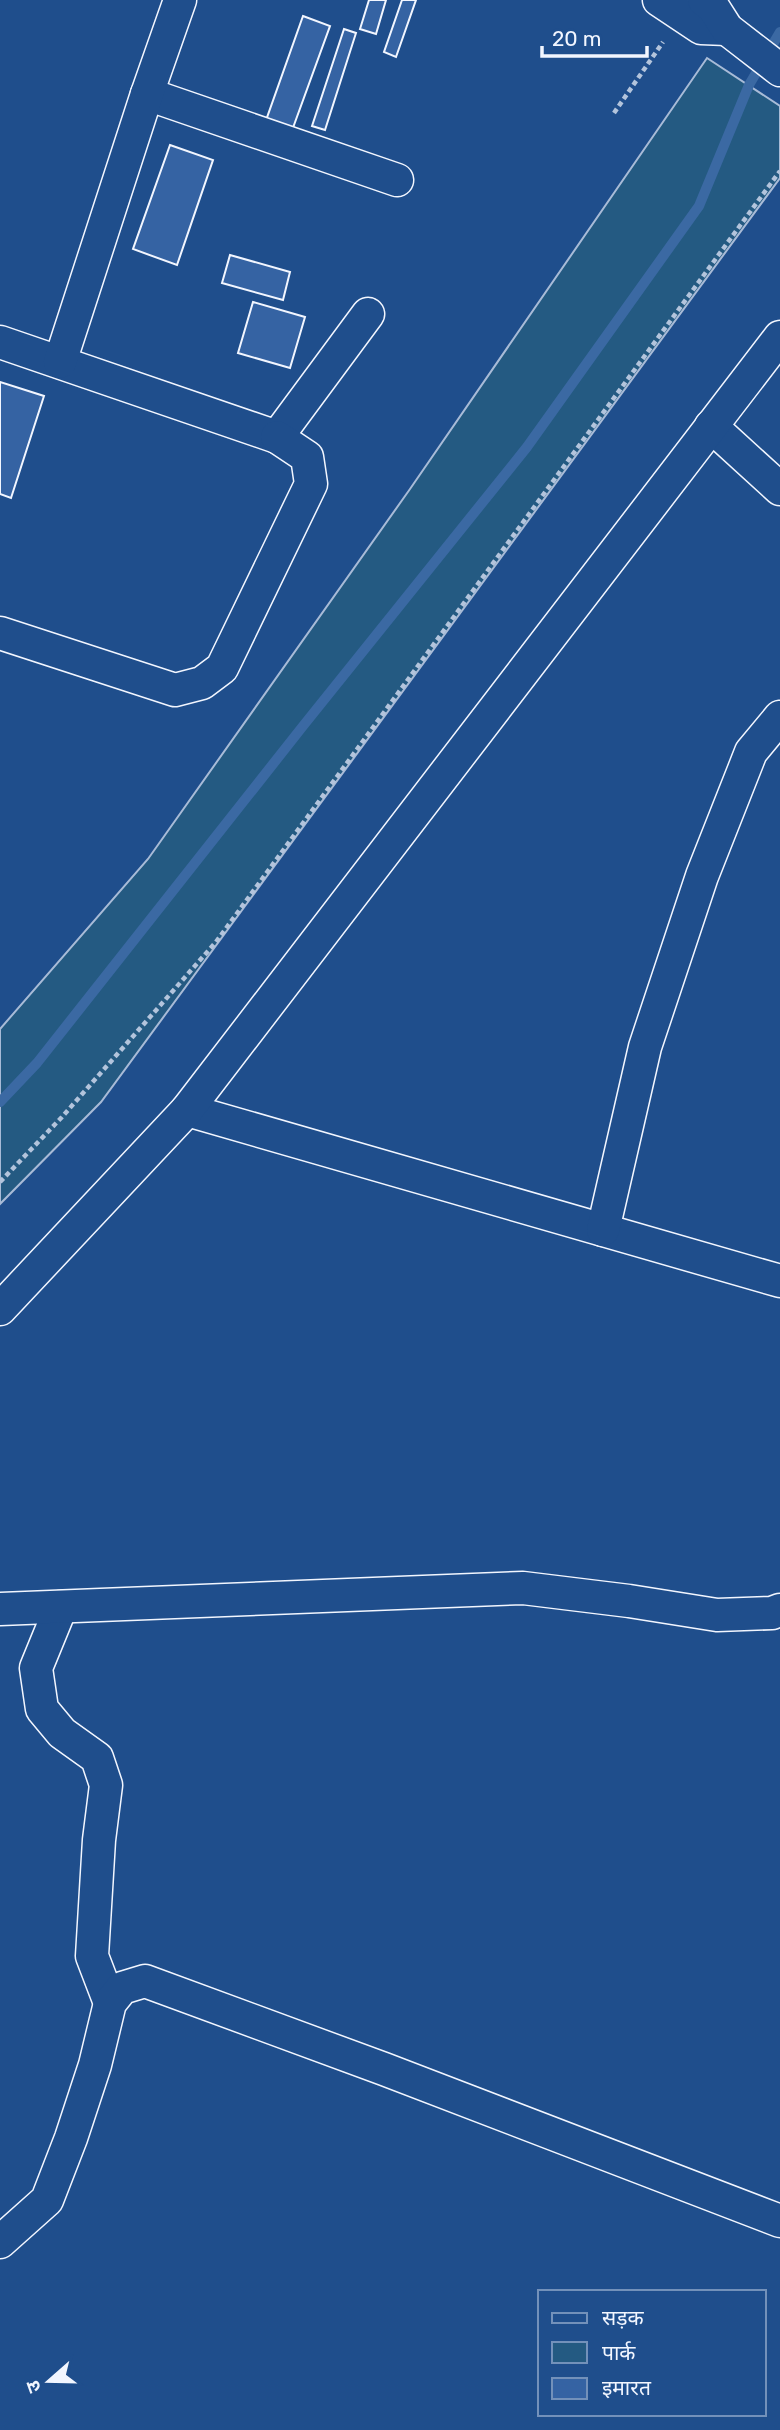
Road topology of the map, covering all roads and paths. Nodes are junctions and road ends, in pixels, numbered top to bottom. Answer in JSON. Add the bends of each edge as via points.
{"nodes":[{"id":1,"x":180,"y":0,"type":"edge"},
{"id":2,"x":681,"y":5,"type":"edge"},
{"id":3,"x":780,"y":70,"type":"edge"},
{"id":4,"x":146,"y":94,"type":"junction"},
{"id":5,"x":614,"y":113,"type":"dead end"},
{"id":6,"x":780,"y":171,"type":"edge"},
{"id":7,"x":397,"y":180,"type":"dead end"},
{"id":8,"x":368,"y":314,"type":"dead end"},
{"id":9,"x":780,"y":337,"type":"edge"},
{"id":10,"x":0,"y":342,"type":"edge"},
{"id":11,"x":60,"y":362,"type":"junction"},
{"id":12,"x":711,"y":426,"type":"junction"},
{"id":13,"x":277,"y":437,"type":"junction"},
{"id":14,"x":780,"y":489,"type":"edge"},
{"id":15,"x":0,"y":633,"type":"edge"},
{"id":16,"x":780,"y":717,"type":"edge"},
{"id":17,"x":187,"y":1110,"type":"junction"},
{"id":18,"x":0,"y":1182,"type":"edge"},
{"id":19,"x":603,"y":1230,"type":"junction"},
{"id":20,"x":780,"y":1281,"type":"edge"},
{"id":21,"x":0,"y":1309,"type":"edge"},
{"id":22,"x":61,"y":1607,"type":"junction"},
{"id":23,"x":0,"y":1609,"type":"edge"},
{"id":24,"x":780,"y":1610,"type":"edge"},
{"id":25,"x":110,"y":2003,"type":"junction"},
{"id":26,"x":780,"y":2221,"type":"edge"},
{"id":27,"x":0,"y":2242,"type":"edge"}],
"edges":[{"from":1,"to":4,"type":"street"},
{"from":2,"to":3,"type":"street","via":[[702,28],[727,29]]},
{"from":2,"to":5,"type":"path"},
{"from":4,"to":7,"type":"street"},
{"from":4,"to":11,"type":"street"},
{"from":6,"to":18,"type":"path","via":[[216,942]]},
{"from":8,"to":13,"type":"street"},
{"from":9,"to":12,"type":"street"},
{"from":10,"to":11,"type":"street"},
{"from":11,"to":13,"type":"street"},
{"from":12,"to":14,"type":"street"},
{"from":12,"to":17,"type":"street"},
{"from":13,"to":15,"type":"street","via":[[307,457],[311,484],[222,668],[202,683],[176,690]]},
{"from":16,"to":19,"type":"street","via":[[751,751],[702,876],[645,1046]]},
{"from":17,"to":19,"type":"street"},
{"from":17,"to":21,"type":"street"},
{"from":19,"to":20,"type":"street"},
{"from":22,"to":23,"type":"street"},
{"from":22,"to":24,"type":"street","via":[[523,1588],[717,1615]]},
{"from":22,"to":25,"type":"street","via":[[36,1668],[42,1709],[62,1733],[96,1758],[106,1785],[92,1956]]},
{"from":25,"to":26,"type":"street","via":[[122,1988],[145,1981]]},
{"from":25,"to":27,"type":"street","via":[[91,2077],[47,2200]]}]}
